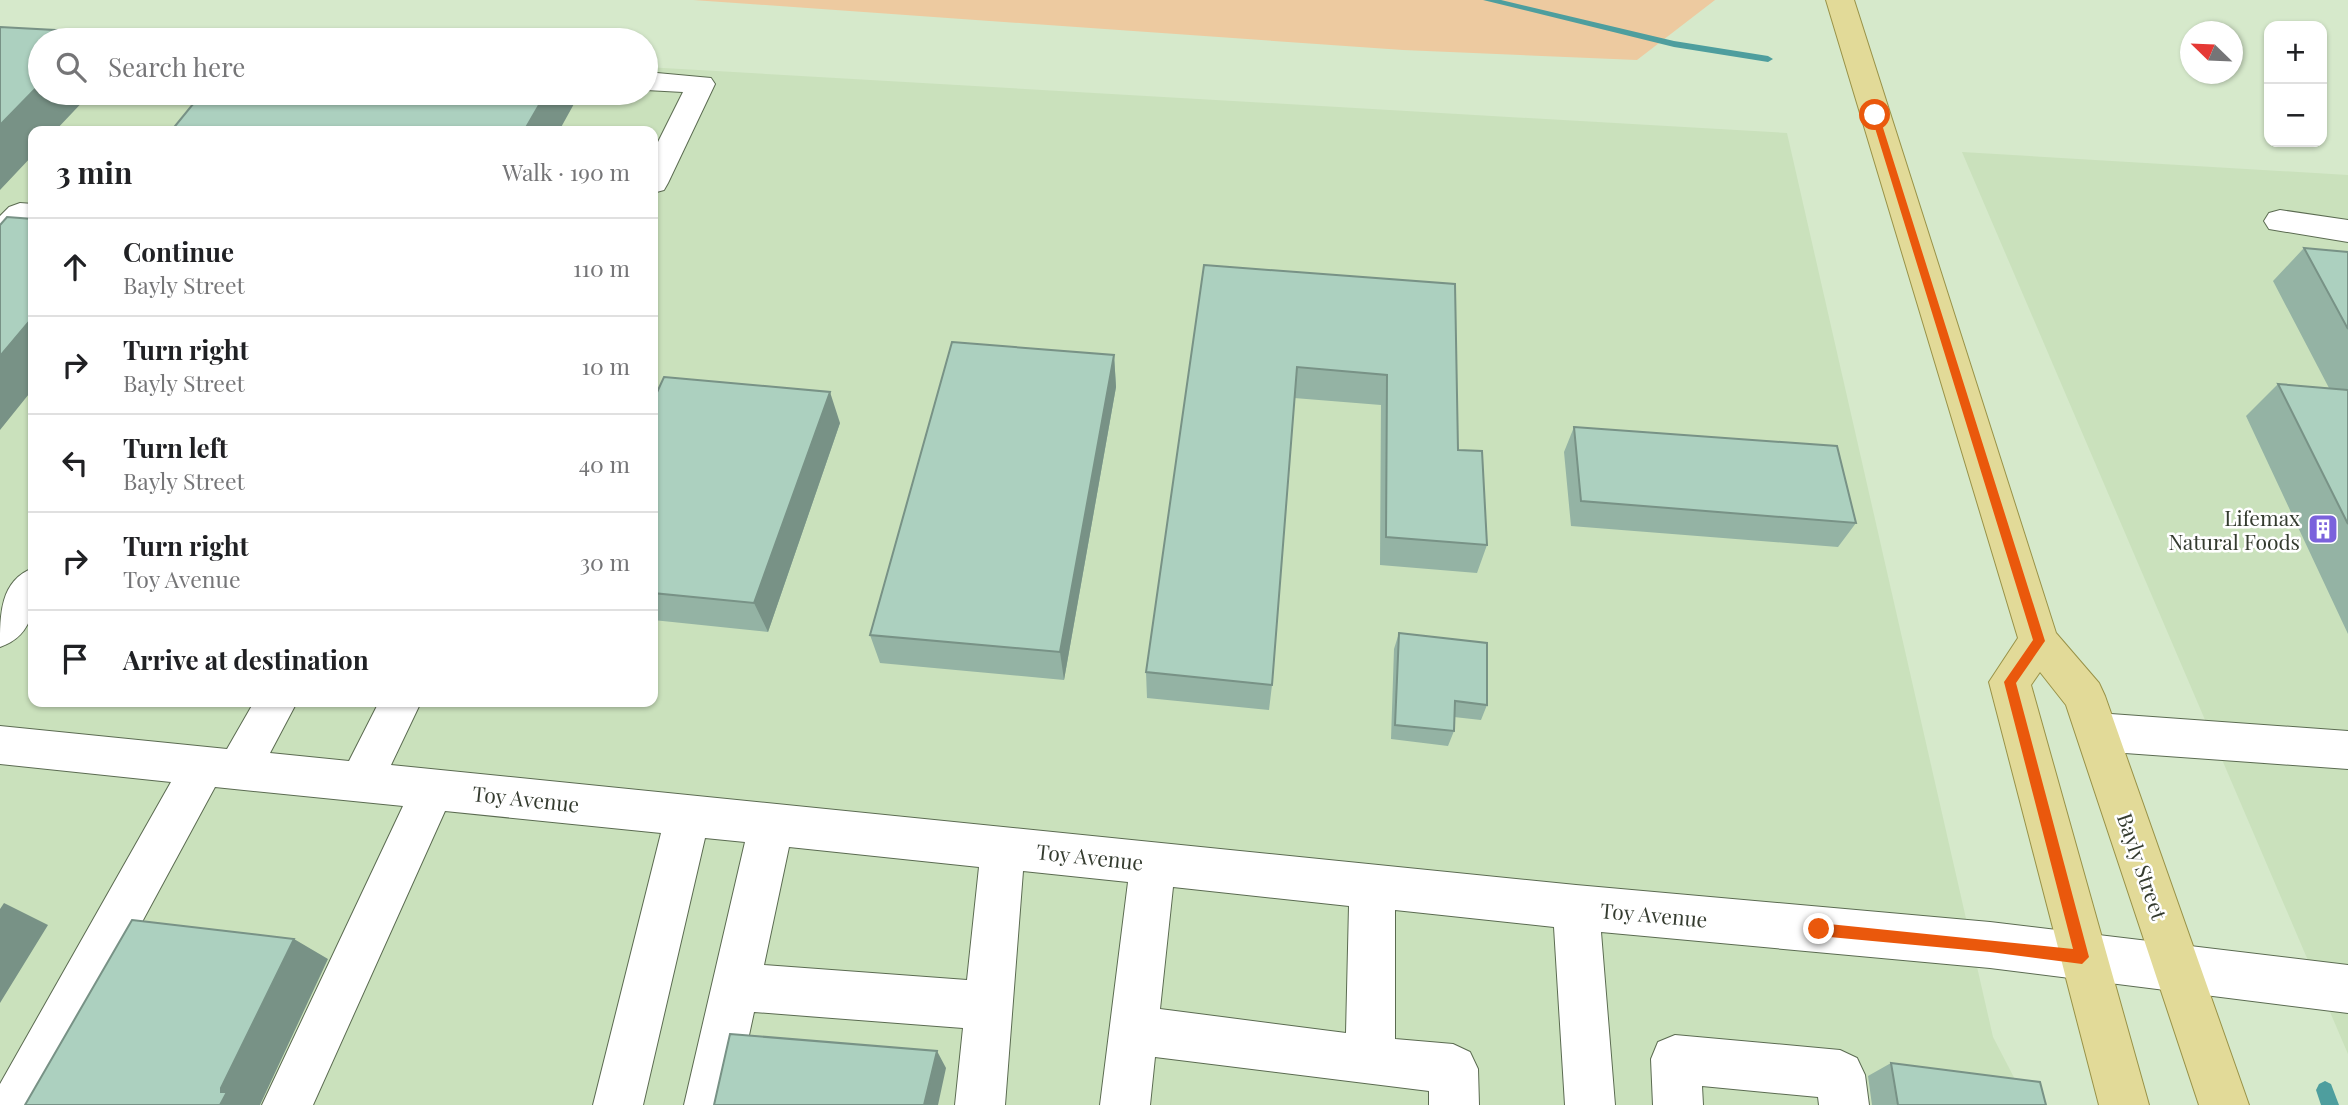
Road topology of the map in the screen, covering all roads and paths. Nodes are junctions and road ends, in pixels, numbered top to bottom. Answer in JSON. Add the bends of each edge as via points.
{"nodes":[{"id":1,"x":1840,"y":0,"type":"edge"},
{"id":2,"x":658,"y":82,"type":"edge"},
{"id":3,"x":658,"y":173,"type":"edge"},
{"id":4,"x":28,"y":215,"type":"edge"},
{"id":5,"x":2280,"y":222,"type":"dead end"},
{"id":6,"x":2348,"y":231,"type":"edge"},
{"id":7,"x":0,"y":235,"type":"edge"},
{"id":8,"x":2039,"y":641,"type":"junction"},
{"id":9,"x":272,"y":707,"type":"edge"},
{"id":10,"x":398,"y":707,"type":"edge"},
{"id":11,"x":2097,"y":732,"type":"junction"},
{"id":12,"x":0,"y":745,"type":"edge"},
{"id":13,"x":2348,"y":750,"type":"edge"},
{"id":14,"x":221,"y":769,"type":"junction"},
{"id":15,"x":361,"y":781,"type":"junction"},
{"id":16,"x":433,"y":789,"type":"junction"},
{"id":17,"x":688,"y":815,"type":"junction"},
{"id":18,"x":772,"y":824,"type":"junction"},
{"id":19,"x":1003,"y":847,"type":"junction"},
{"id":20,"x":1153,"y":863,"type":"junction"},
{"id":21,"x":1373,"y":885,"type":"junction"},
{"id":22,"x":1576,"y":906,"type":"junction"},
{"id":23,"x":2082,"y":957,"type":"junction"},
{"id":24,"x":2179,"y":970,"type":"junction"},
{"id":25,"x":735,"y":987,"type":"junction"},
{"id":26,"x":2348,"y":989,"type":"edge"},
{"id":27,"x":989,"y":1006,"type":"junction"},
{"id":28,"x":1134,"y":1030,"type":"junction"},
{"id":29,"x":1370,"y":1061,"type":"junction"},
{"id":30,"x":16,"y":1105,"type":"edge"},
{"id":31,"x":287,"y":1105,"type":"edge"},
{"id":32,"x":618,"y":1105,"type":"edge"},
{"id":33,"x":709,"y":1105,"type":"edge"},
{"id":34,"x":980,"y":1105,"type":"edge"},
{"id":35,"x":1125,"y":1105,"type":"edge"},
{"id":36,"x":1454,"y":1105,"type":"edge"},
{"id":37,"x":1590,"y":1105,"type":"edge"},
{"id":38,"x":1678,"y":1105,"type":"edge"},
{"id":39,"x":1844,"y":1105,"type":"edge"},
{"id":40,"x":2124,"y":1105,"type":"edge"},
{"id":41,"x":2224,"y":1105,"type":"edge"}],
"edges":[{"from":1,"to":8,"type":"main road","name":"Bayly Street"},
{"from":2,"to":3,"type":"street","via":[[701,84]]},
{"from":4,"to":7,"type":"street","via":[[20,214]]},
{"from":5,"to":6,"type":"street"},
{"from":8,"to":11,"type":"main road","name":"Bayly Street","via":[[2084,696]]},
{"from":8,"to":23,"type":"main road","via":[[2010,682]]},
{"from":9,"to":14,"type":"street"},
{"from":10,"to":15,"type":"street"},
{"from":11,"to":13,"type":"street"},
{"from":11,"to":24,"type":"main road","name":"Bayly Street"},
{"from":12,"to":14,"type":"street","name":"Toy Avenue"},
{"from":14,"to":15,"type":"street","name":"Toy Avenue"},
{"from":14,"to":30,"type":"street"},
{"from":15,"to":16,"type":"street","name":"Toy Avenue"},
{"from":16,"to":17,"type":"street","name":"Toy Avenue"},
{"from":16,"to":31,"type":"street"},
{"from":17,"to":18,"type":"street","name":"Toy Avenue"},
{"from":17,"to":32,"type":"street"},
{"from":18,"to":19,"type":"street","name":"Toy Avenue"},
{"from":18,"to":25,"type":"street"},
{"from":19,"to":20,"type":"street","name":"Toy Avenue"},
{"from":19,"to":27,"type":"street"},
{"from":20,"to":21,"type":"street","name":"Toy Avenue"},
{"from":20,"to":28,"type":"street"},
{"from":21,"to":22,"type":"street","name":"Toy Avenue"},
{"from":21,"to":29,"type":"street"},
{"from":22,"to":23,"type":"street","name":"Toy Avenue"},
{"from":22,"to":37,"type":"street"},
{"from":23,"to":24,"type":"street","name":"Toy Avenue"},
{"from":23,"to":40,"type":"main road"},
{"from":24,"to":26,"type":"street","name":"Toy Avenue"},
{"from":24,"to":41,"type":"main road","name":"Bayly Street"},
{"from":25,"to":27,"type":"street"},
{"from":25,"to":33,"type":"street"},
{"from":27,"to":34,"type":"street"},
{"from":28,"to":29,"type":"street"},
{"from":28,"to":35,"type":"street"},
{"from":29,"to":36,"type":"street","via":[[1453,1069]]},
{"from":38,"to":39,"type":"street","via":[[1675,1059],[1840,1075]]}]}
